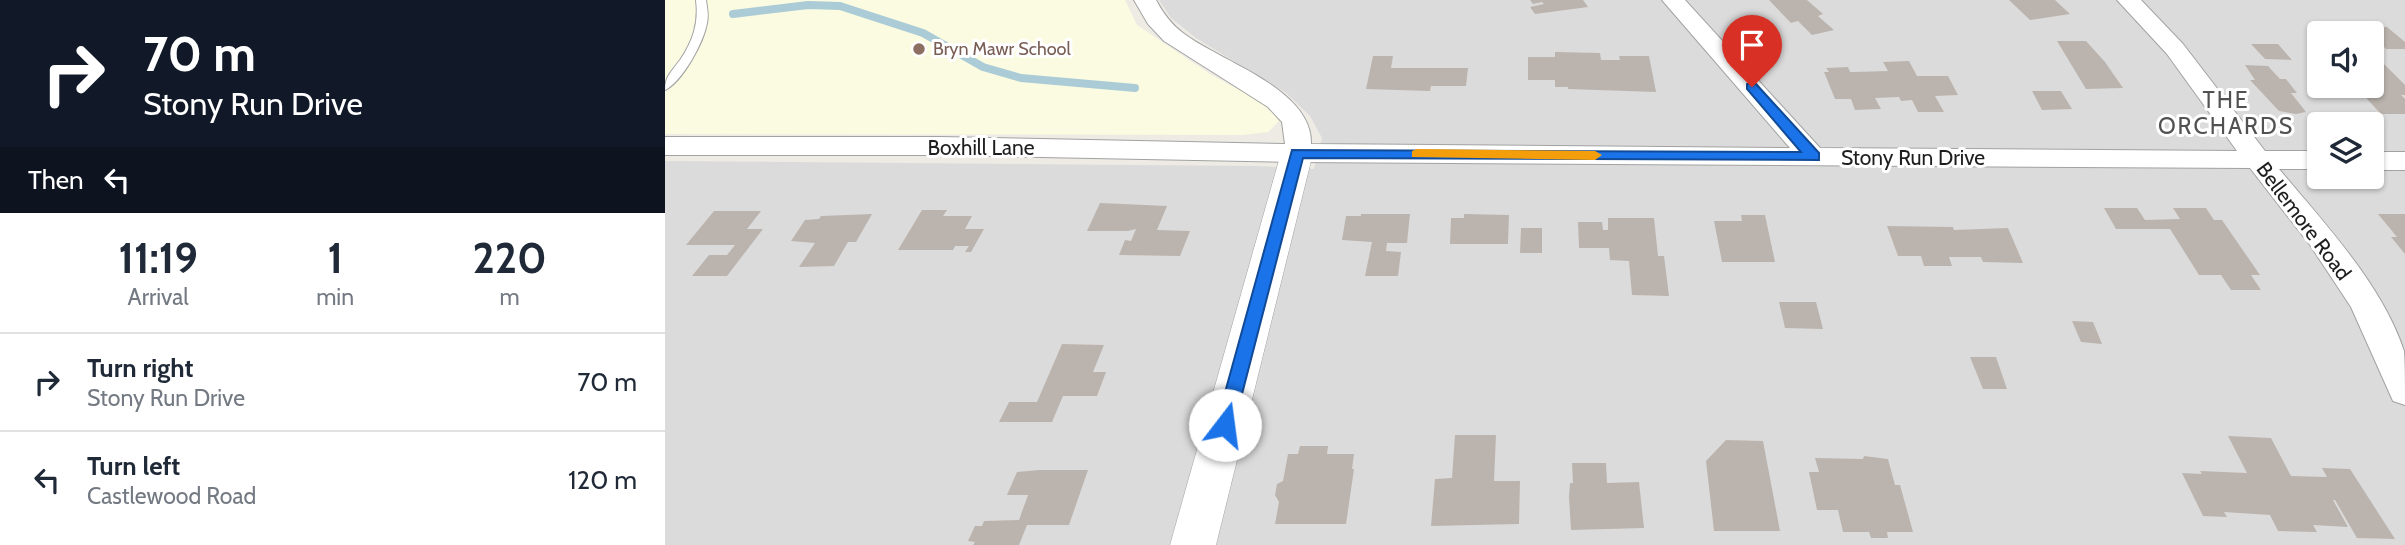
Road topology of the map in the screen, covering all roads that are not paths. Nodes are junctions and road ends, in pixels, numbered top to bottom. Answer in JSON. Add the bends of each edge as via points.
{"nodes":[{"id":1,"x":701,"y":0,"type":"edge"},
{"id":2,"x":1145,"y":0,"type":"edge"},
{"id":3,"x":1673,"y":0,"type":"edge"},
{"id":4,"x":2128,"y":0,"type":"edge"},
{"id":5,"x":665,"y":86,"type":"edge"},
{"id":6,"x":665,"y":146,"type":"edge"},
{"id":7,"x":1297,"y":153,"type":"junction"},
{"id":8,"x":1814,"y":157,"type":"junction"},
{"id":9,"x":2257,"y":160,"type":"junction"},
{"id":10,"x":2307,"y":160,"type":"edge"},
{"id":11,"x":2384,"y":161,"type":"edge"},
{"id":12,"x":2405,"y":161,"type":"edge"},
{"id":13,"x":2405,"y":391,"type":"edge"},
{"id":14,"x":1193,"y":545,"type":"edge"}],
"edges":[{"from":1,"to":5,"type":"lane","via":[[700,33]]},
{"from":2,"to":7,"type":"street","via":[[1149,10],[1186,45],[1268,95],[1294,118],[1299,135]]},
{"from":3,"to":8,"type":"street"},
{"from":4,"to":9,"type":"street","name":"Bellemore Road","via":[[2194,75]]},
{"from":6,"to":7,"type":"street","name":"Boxhill Lane"},
{"from":7,"to":8,"type":"street","name":"Stony Run Drive"},
{"from":7,"to":14,"type":"street"},
{"from":8,"to":9,"type":"street","name":"Stony Run Drive"},
{"from":9,"to":10,"type":"street","name":"Stony Run Drive"},
{"from":9,"to":13,"type":"street","name":"Bellemore Road","via":[[2362,299]]},
{"from":11,"to":12,"type":"street"}]}
